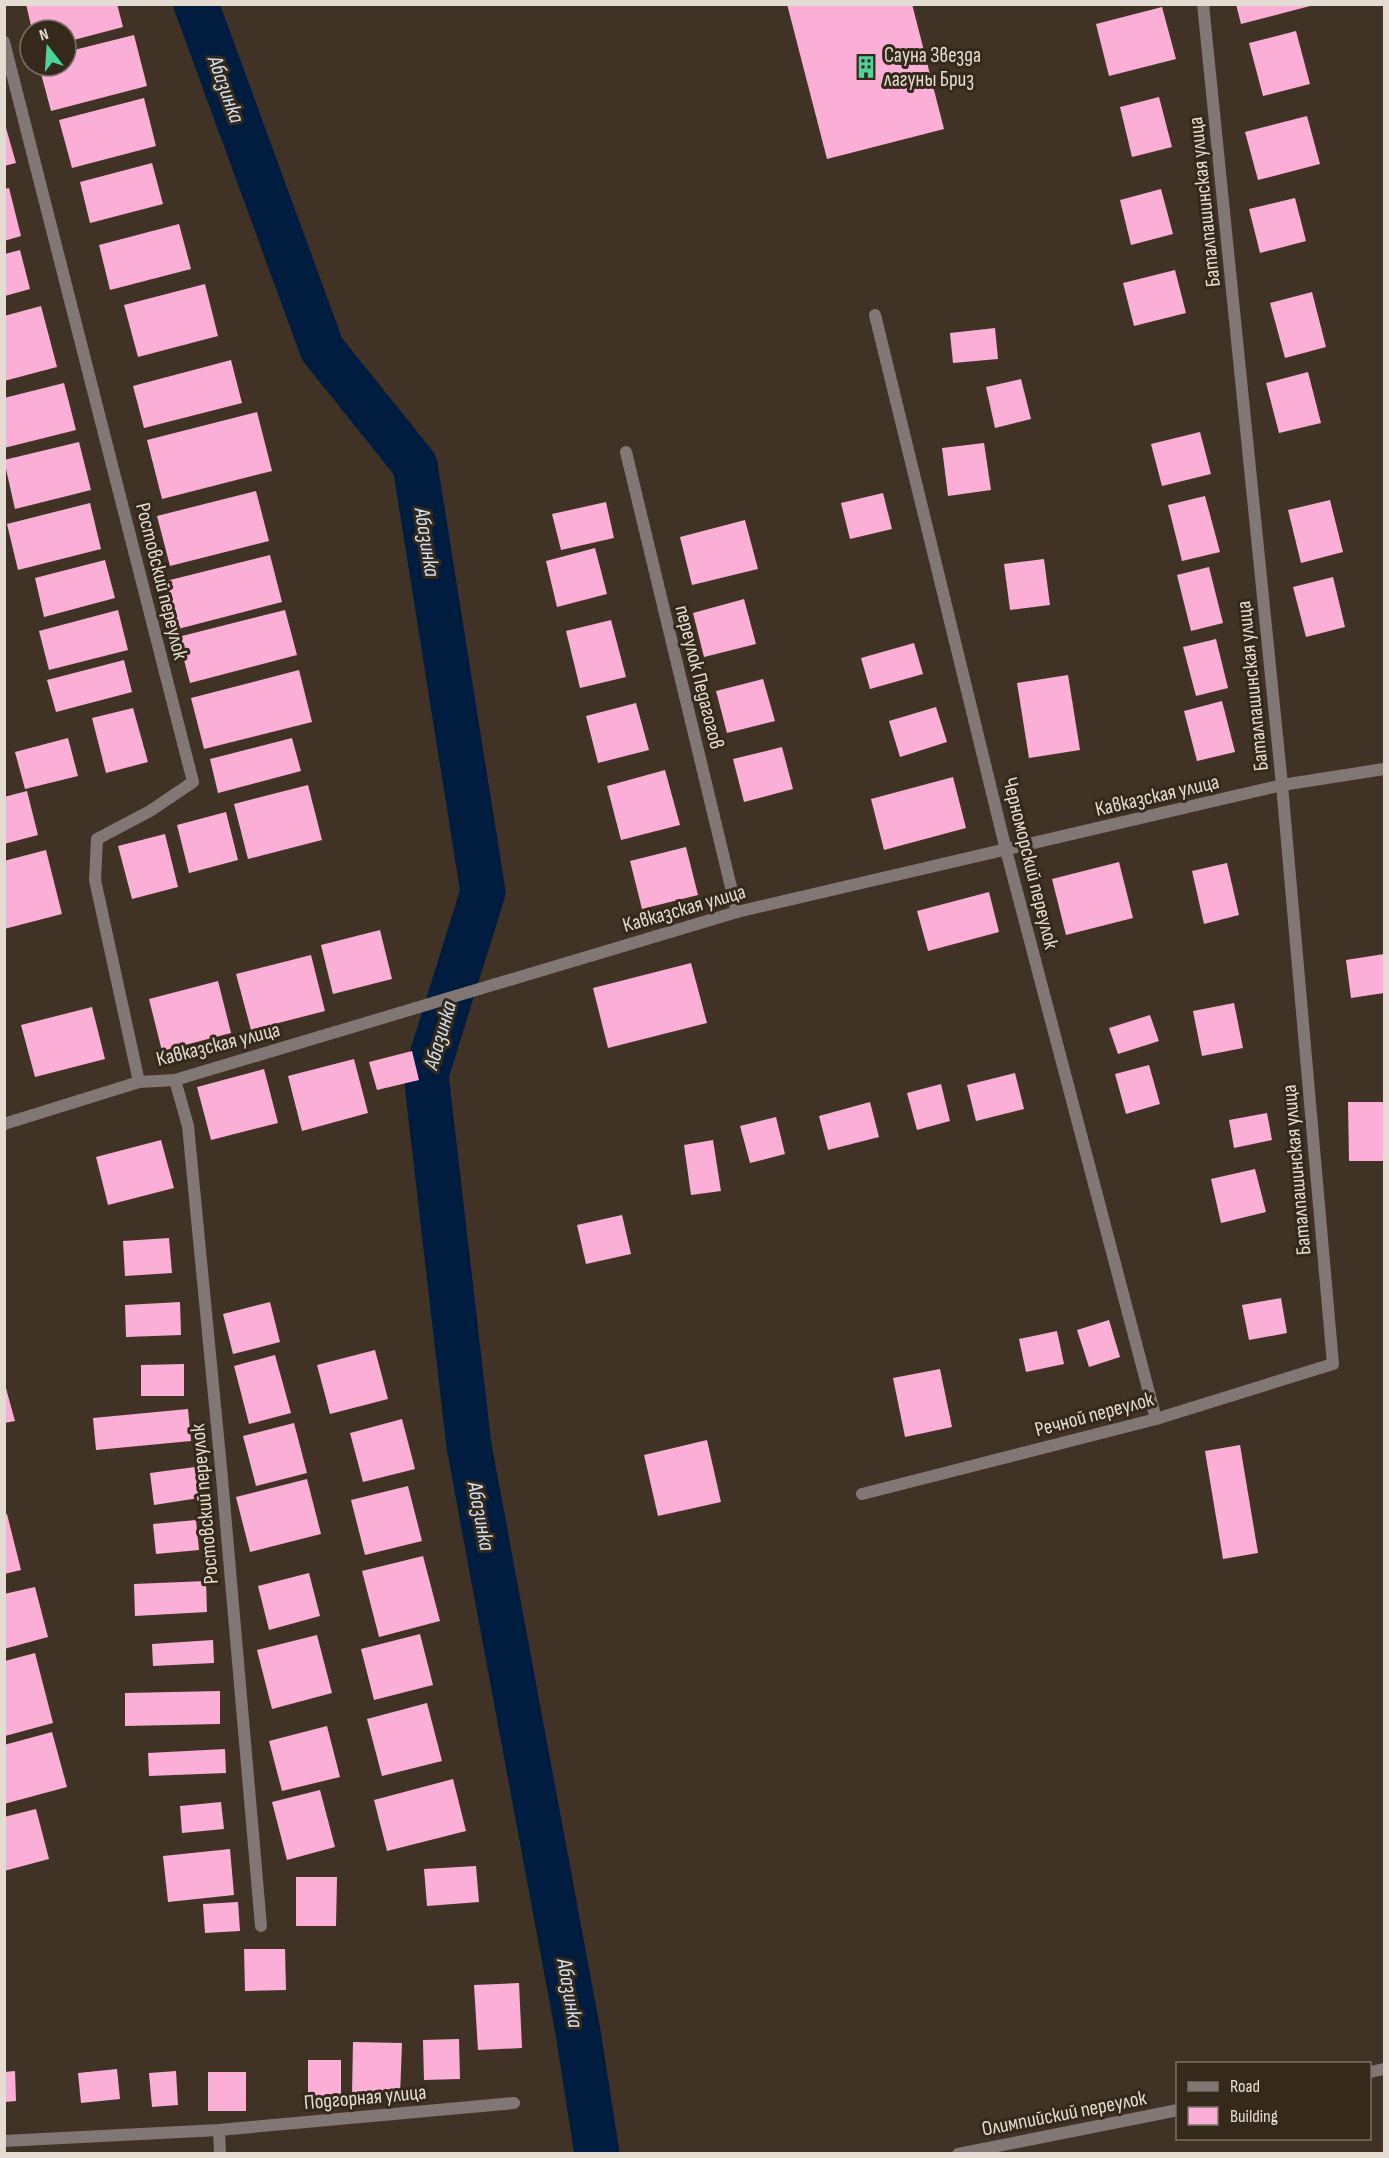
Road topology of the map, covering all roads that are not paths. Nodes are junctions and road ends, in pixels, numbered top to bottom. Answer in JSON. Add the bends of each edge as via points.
{"nodes":[{"id":1,"x":1203,"y":4,"type":"edge"},
{"id":2,"x":4,"y":42,"type":"edge"},
{"id":3,"x":875,"y":315,"type":"dead end"},
{"id":4,"x":626,"y":452,"type":"dead end"},
{"id":5,"x":1384,"y":769,"type":"edge"},
{"id":6,"x":1282,"y":785,"type":"junction"},
{"id":7,"x":1006,"y":850,"type":"junction"},
{"id":8,"x":737,"y":912,"type":"junction"},
{"id":9,"x":175,"y":1080,"type":"junction"},
{"id":10,"x":139,"y":1082,"type":"junction"},
{"id":11,"x":4,"y":1124,"type":"edge"},
{"id":12,"x":1333,"y":1364,"type":"joint"},
{"id":13,"x":1156,"y":1419,"type":"junction"},
{"id":14,"x":862,"y":1494,"type":"dead end"},
{"id":15,"x":261,"y":1926,"type":"dead end"},
{"id":16,"x":514,"y":2103,"type":"dead end"},
{"id":17,"x":1176,"y":2110,"type":"edge"},
{"id":18,"x":219,"y":2130,"type":"junction"},
{"id":19,"x":4,"y":2141,"type":"edge"},
{"id":20,"x":220,"y":2154,"type":"edge"},
{"id":21,"x":958,"y":2154,"type":"edge"}],
"edges":[{"from":1,"to":6,"type":"street","name":"Баталпашинская улица"},
{"from":2,"to":10,"type":"street","name":"Ростовский переулок","via":[[192,782],[150,811],[97,839],[95,880]]},
{"from":3,"to":7,"type":"street","name":"Черноморский переулок"},
{"from":4,"to":8,"type":"street","name":"переулок Педагогов"},
{"from":5,"to":6,"type":"street","name":"Кавказская улица"},
{"from":6,"to":7,"type":"street","name":"Кавказская улица"},
{"from":6,"to":12,"type":"street","name":"Баталпашинская улица"},
{"from":7,"to":8,"type":"street","name":"Кавказская улица"},
{"from":7,"to":13,"type":"street","name":"Черноморский переулок"},
{"from":8,"to":9,"type":"street","name":"Кавказская улица"},
{"from":9,"to":10,"type":"street","name":"Кавказская улица"},
{"from":9,"to":15,"type":"street","name":"Ростовский переулок","via":[[188,1126]]},
{"from":10,"to":11,"type":"street","name":"Кавказская улица"},
{"from":12,"to":13,"type":"street","name":"Речной переулок"},
{"from":13,"to":14,"type":"street","name":"Речной переулок"},
{"from":16,"to":18,"type":"street","name":"Подгорная улица"},
{"from":17,"to":21,"type":"street","name":"Олимпийский переулок"},
{"from":18,"to":19,"type":"street","name":"Подгорная улица"},
{"from":18,"to":20,"type":"street"}]}
